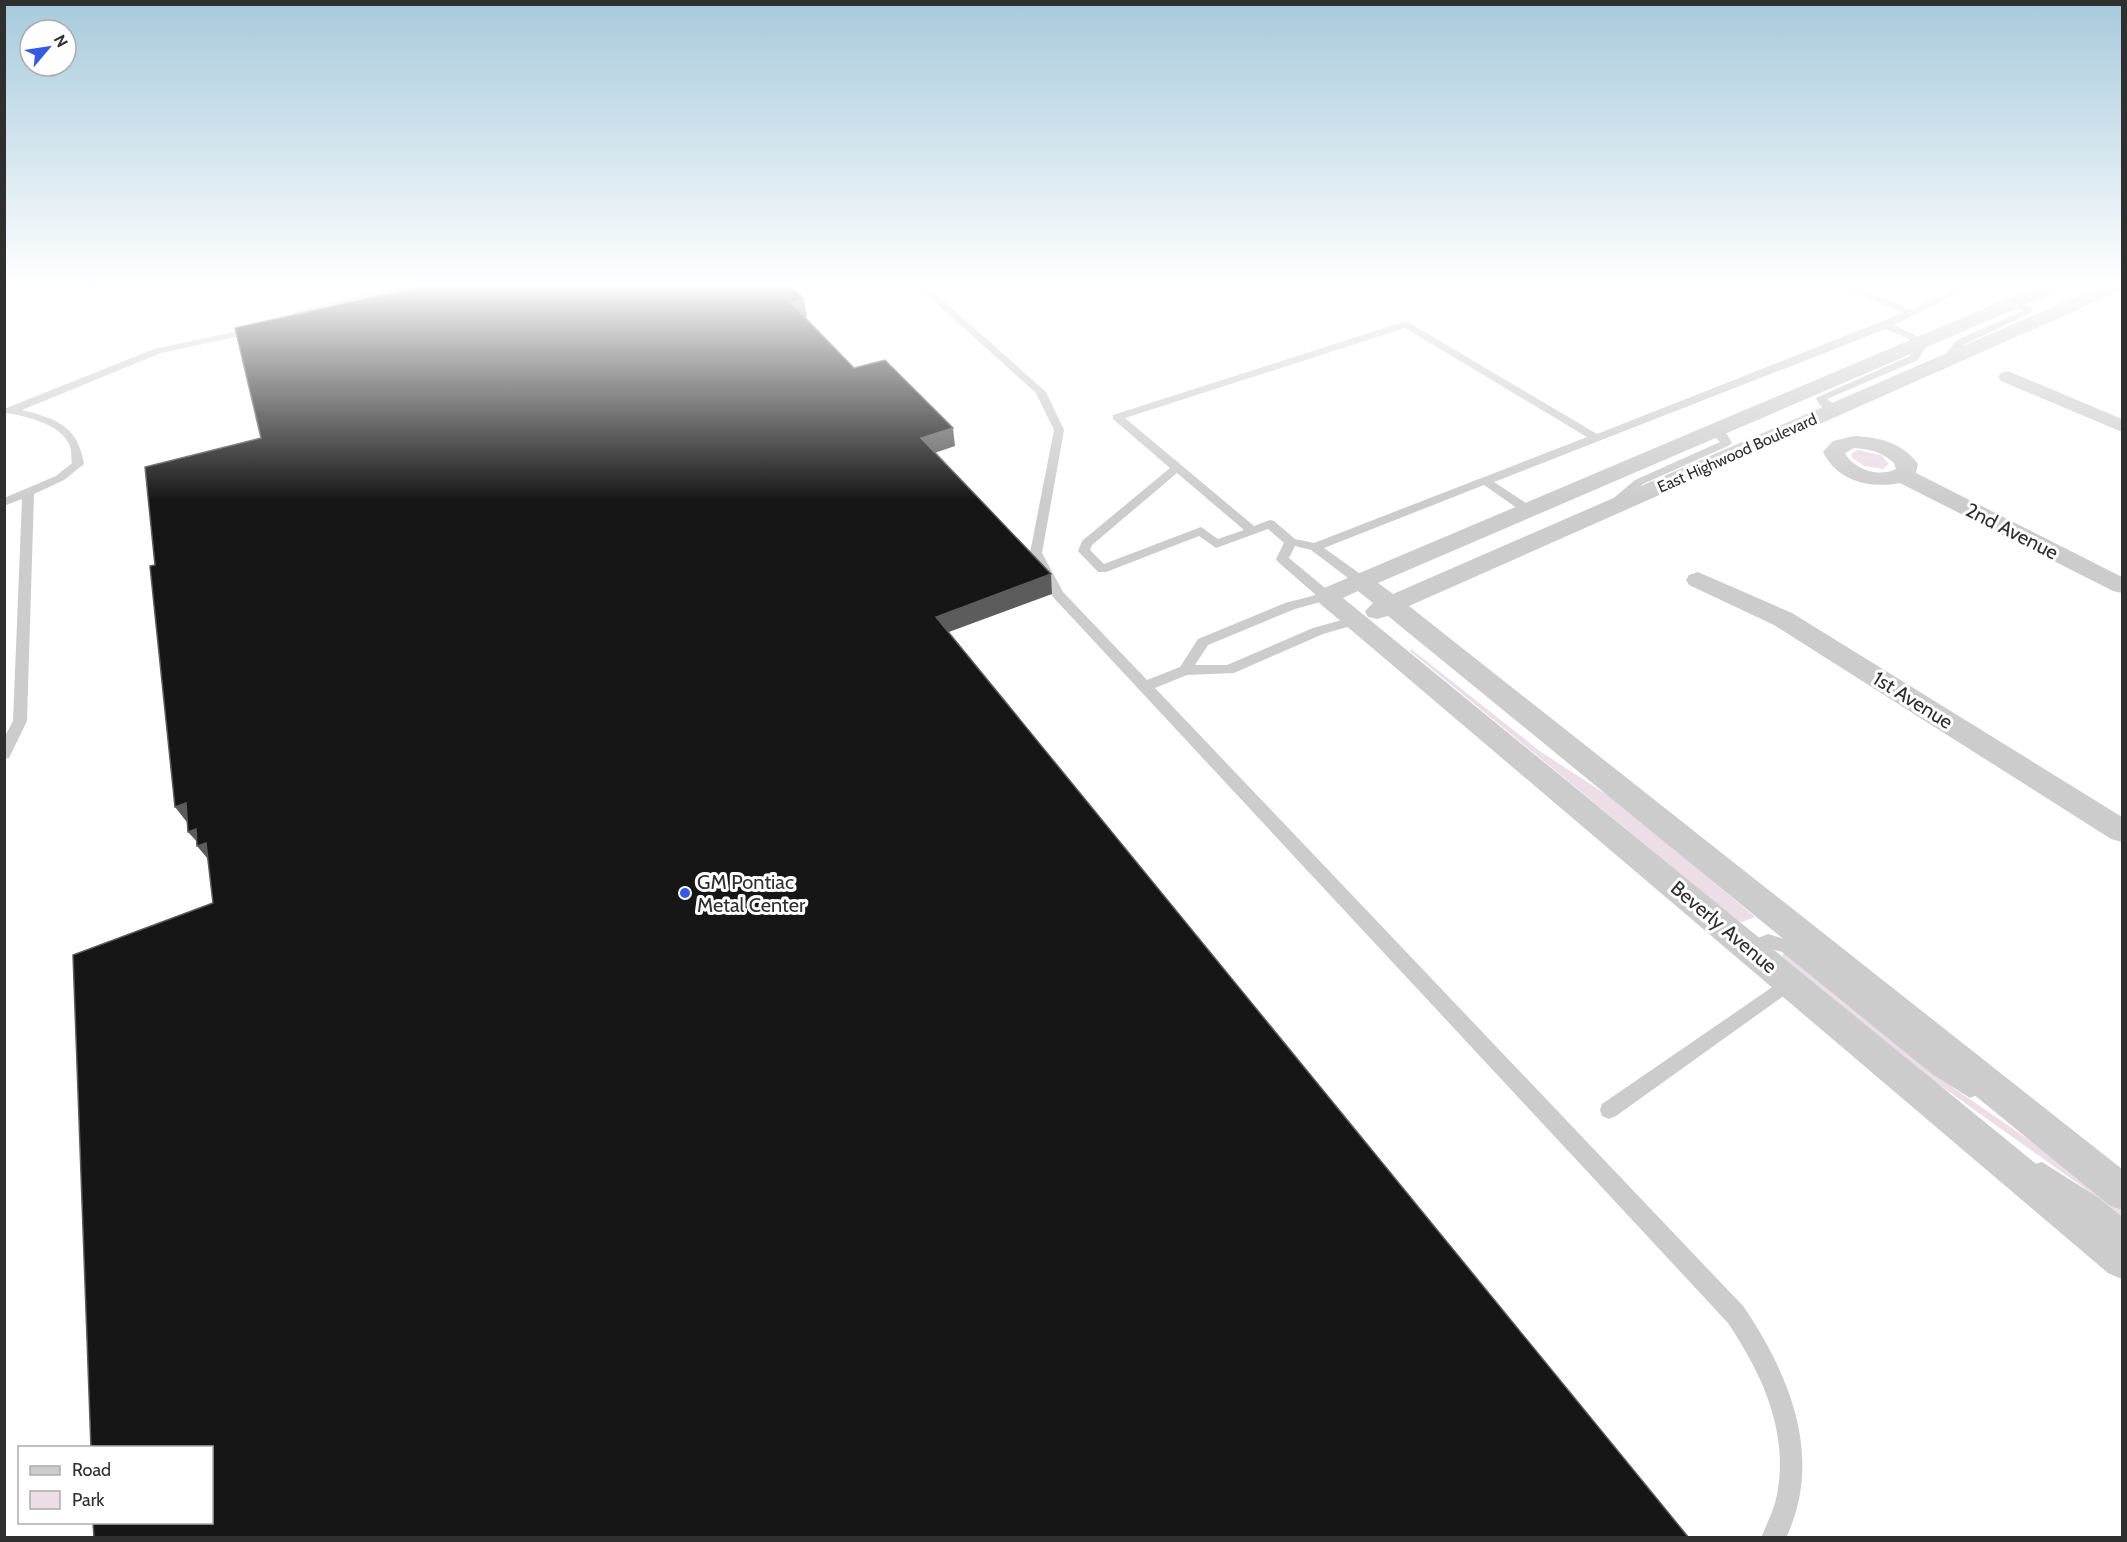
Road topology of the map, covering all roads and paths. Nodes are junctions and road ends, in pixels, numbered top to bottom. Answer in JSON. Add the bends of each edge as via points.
{"nodes":[{"id":1,"x":143,"y":357,"type":"edge"},
{"id":2,"x":1001,"y":357,"type":"edge"},
{"id":3,"x":1304,"y":357,"type":"edge"},
{"id":4,"x":1461,"y":357,"type":"edge"},
{"id":5,"x":1804,"y":357,"type":"edge"},
{"id":6,"x":1889,"y":357,"type":"edge"},
{"id":7,"x":1915,"y":357,"type":"edge"},
{"id":8,"x":1948,"y":357,"type":"edge"},
{"id":9,"x":1955,"y":357,"type":"edge"},
{"id":10,"x":1944,"y":362,"type":"junction"},
{"id":11,"x":2008,"y":377,"type":"dead end"},
{"id":12,"x":7,"y":410,"type":"edge"},
{"id":13,"x":1835,"y":410,"type":"junction"},
{"id":14,"x":2122,"y":426,"type":"edge"},
{"id":15,"x":1714,"y":431,"type":"junction"},
{"id":16,"x":1596,"y":438,"type":"junction"},
{"id":17,"x":1177,"y":468,"type":"junction"},
{"id":18,"x":1902,"y":475,"type":"dead end"},
{"id":19,"x":1485,"y":481,"type":"junction"},
{"id":20,"x":28,"y":493,"type":"junction"},
{"id":21,"x":4,"y":504,"type":"edge"},
{"id":22,"x":1528,"y":510,"type":"junction"},
{"id":23,"x":1606,"y":510,"type":"junction"},
{"id":24,"x":1253,"y":531,"type":"junction"},
{"id":25,"x":1291,"y":542,"type":"junction"},
{"id":26,"x":1315,"y":547,"type":"junction"},
{"id":27,"x":1698,"y":580,"type":"dead end"},
{"id":28,"x":1361,"y":581,"type":"junction"},
{"id":29,"x":2122,"y":586,"type":"edge"},
{"id":30,"x":1326,"y":596,"type":"junction"},
{"id":31,"x":1390,"y":605,"type":"junction"},
{"id":32,"x":1356,"y":620,"type":"junction"},
{"id":33,"x":1185,"y":670,"type":"junction"},
{"id":34,"x":1146,"y":686,"type":"junction"},
{"id":35,"x":4,"y":754,"type":"edge"},
{"id":36,"x":2122,"y":831,"type":"edge"},
{"id":37,"x":1749,"y":949,"type":"junction"},
{"id":38,"x":1790,"y":982,"type":"junction"},
{"id":39,"x":1905,"y":1078,"type":"junction"},
{"id":40,"x":1609,"y":1110,"type":"dead end"},
{"id":41,"x":2112,"y":1183,"type":"edge"},
{"id":42,"x":2122,"y":1230,"type":"edge"},
{"id":43,"x":2122,"y":1259,"type":"edge"},
{"id":44,"x":1773,"y":1538,"type":"edge"}],
"edges":[{"from":1,"to":12,"type":"lane"},
{"from":2,"to":34,"type":"lane","via":[[1041,392],[1059,430],[1036,553],[1058,594]]},
{"from":3,"to":17,"type":"lane","via":[[1117,417]]},
{"from":4,"to":16,"type":"lane"},
{"from":5,"to":16,"type":"lane"},
{"from":6,"to":15,"type":"street","name":"East Highwood Boulevard"},
{"from":7,"to":13,"type":"lane","via":[[1821,398]]},
{"from":8,"to":10,"type":"lane"},
{"from":9,"to":10,"type":"street","name":"East Highwood Boulevard"},
{"from":10,"to":13,"type":"street","name":"East Highwood Boulevard"},
{"from":11,"to":14,"type":"street"},
{"from":12,"to":20,"type":"lane","via":[[36,416],[63,430],[75,444],[78,464],[60,478]]},
{"from":13,"to":23,"type":"street","name":"East Highwood Boulevard"},
{"from":15,"to":22,"type":"street","name":"East Highwood Boulevard"},
{"from":15,"to":23,"type":"lane","via":[[1726,438],[1726,443],[1639,482]]},
{"from":16,"to":19,"type":"lane"},
{"from":17,"to":24,"type":"lane"},
{"from":17,"to":24,"type":"lane","via":[[1086,544],[1084,551],[1102,569],[1201,531],[1216,544]]},
{"from":18,"to":29,"type":"street","name":"2nd Avenue"},
{"from":19,"to":22,"type":"lane"},
{"from":19,"to":26,"type":"lane"},
{"from":20,"to":21,"type":"lane"},
{"from":20,"to":35,"type":"lane","via":[[20,721]]},
{"from":22,"to":28,"type":"street","name":"East Highwood Boulevard"},
{"from":23,"to":31,"type":"street","name":"East Highwood Boulevard"},
{"from":24,"to":25,"type":"lane","via":[[1270,524]]},
{"from":25,"to":26,"type":"lane"},
{"from":25,"to":30,"type":"lane","via":[[1282,559]]},
{"from":26,"to":28,"type":"lane"},
{"from":27,"to":36,"type":"street","name":"1st Avenue","via":[[1784,619]]},
{"from":28,"to":30,"type":"street","name":"East Highwood Boulevard"},
{"from":28,"to":31,"type":"street","name":"Beverly Avenue"},
{"from":30,"to":32,"type":"street","name":"Beverly Avenue"},
{"from":30,"to":33,"type":"lane","via":[[1290,606],[1203,642]]},
{"from":31,"to":32,"type":"street","name":"East Highwood Boulevard"},
{"from":31,"to":41,"type":"street","name":"Beverly Avenue"},
{"from":32,"to":33,"type":"lane","via":[[1318,631],[1229,670]]},
{"from":32,"to":37,"type":"street","name":"Beverly Avenue"},
{"from":33,"to":34,"type":"lane"},
{"from":34,"to":44,"type":"lane","via":[[1736,1315],[1763,1356],[1778,1393],[1791,1445],[1789,1493],[1783,1521]]},
{"from":37,"to":38,"type":"street","name":"Beverly Avenue"},
{"from":37,"to":41,"type":"lane","via":[[1769,940],[1788,947],[1938,1068]]},
{"from":38,"to":39,"type":"street","name":"Beverly Avenue"},
{"from":38,"to":40,"type":"lane"},
{"from":39,"to":42,"type":"lane","via":[[2092,1205]]},
{"from":39,"to":43,"type":"street","name":"Beverly Avenue"}]}
